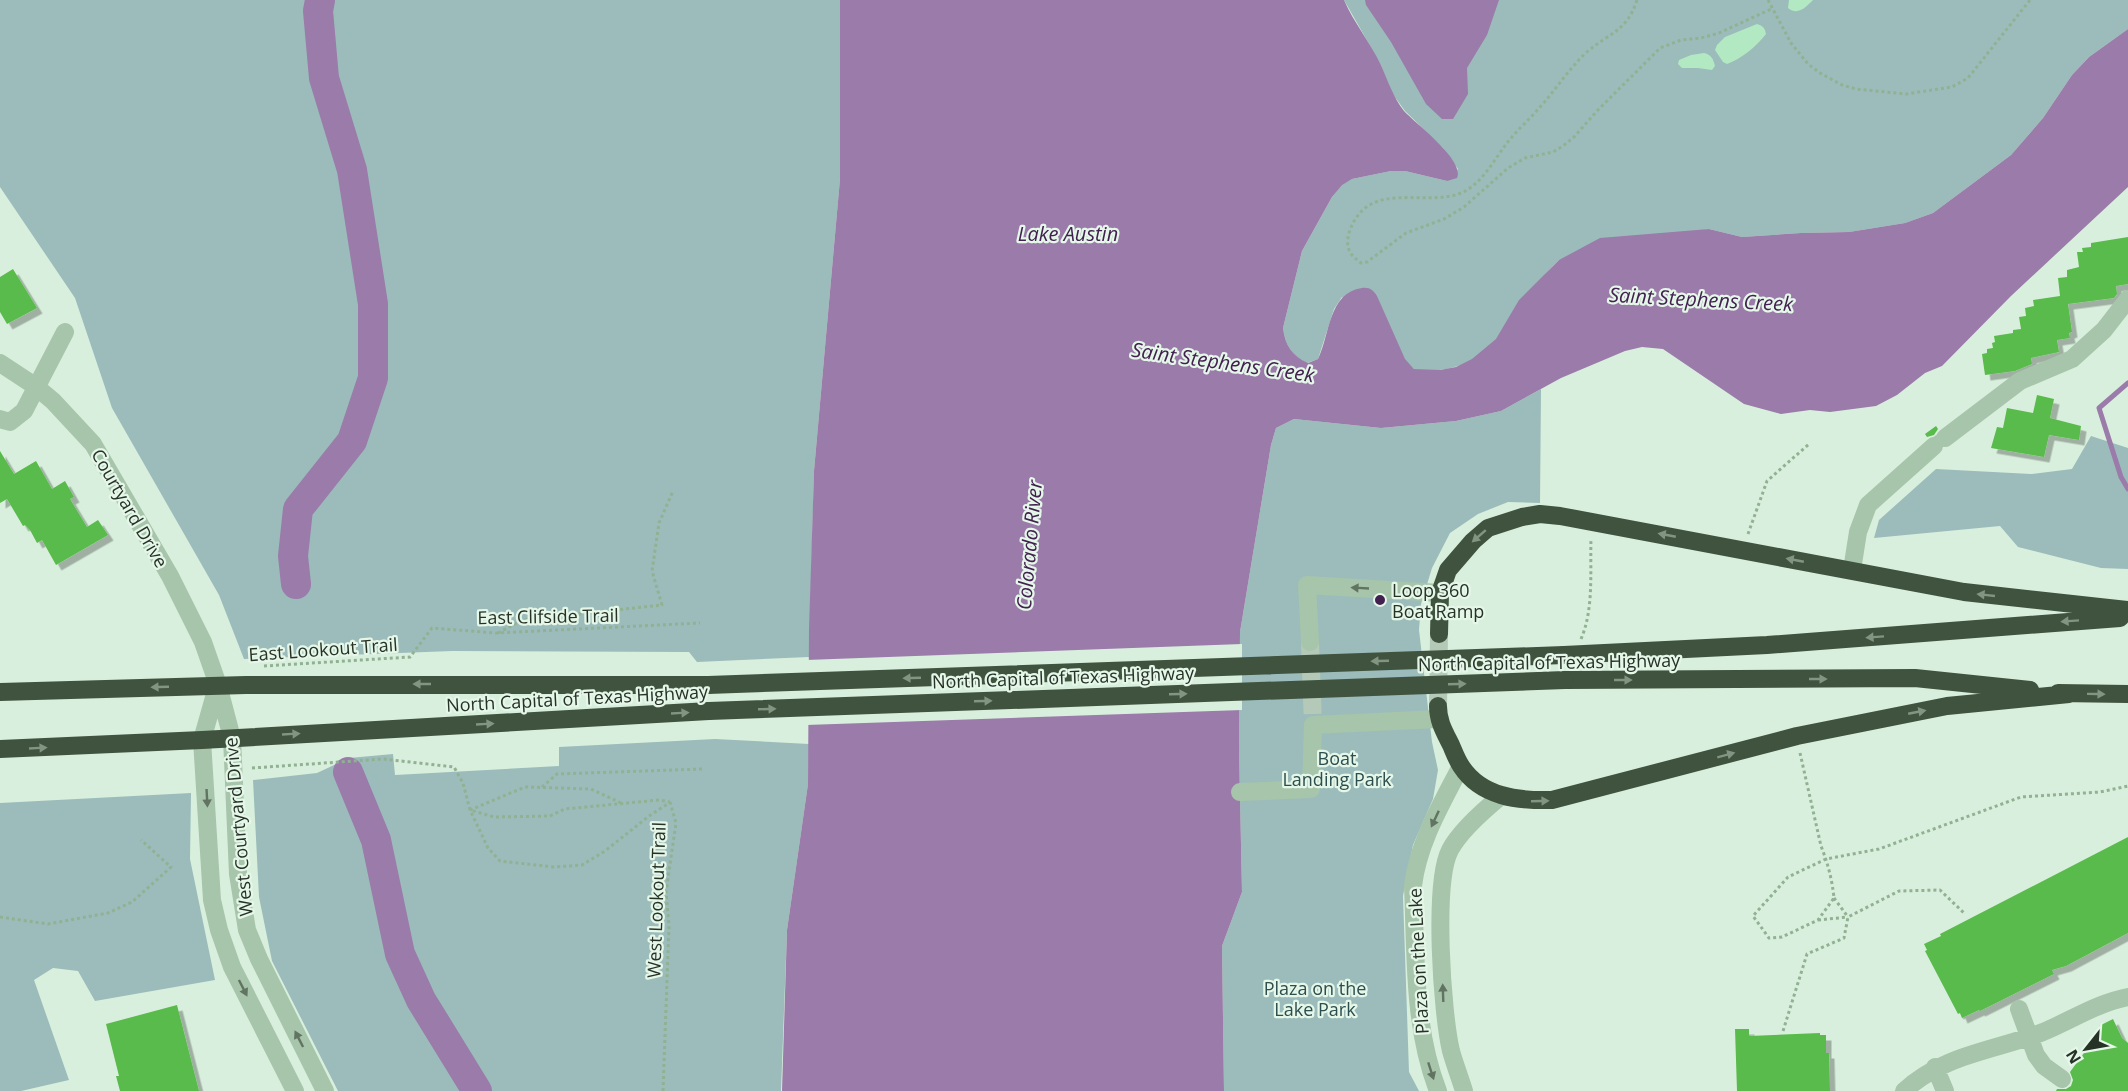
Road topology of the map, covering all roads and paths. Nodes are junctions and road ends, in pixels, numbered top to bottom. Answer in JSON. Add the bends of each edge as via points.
{"nodes":[{"id":1,"x":1637,"y":0,"type":"edge"},
{"id":2,"x":1768,"y":0,"type":"edge"},
{"id":3,"x":2030,"y":0,"type":"edge"},
{"id":4,"x":1771,"y":9,"type":"junction"},
{"id":5,"x":2128,"y":299,"type":"edge"},
{"id":6,"x":65,"y":332,"type":"dead end"},
{"id":7,"x":0,"y":363,"type":"edge"},
{"id":8,"x":35,"y":386,"type":"junction"},
{"id":9,"x":0,"y":419,"type":"edge"},
{"id":10,"x":1809,"y":444,"type":"dead end"},
{"id":11,"x":673,"y":491,"type":"dead end"},
{"id":12,"x":1591,"y":521,"type":"junction"},
{"id":13,"x":1743,"y":550,"type":"junction"},
{"id":14,"x":1852,"y":570,"type":"junction"},
{"id":15,"x":1440,"y":592,"type":"junction"},
{"id":16,"x":2128,"y":610,"type":"edge"},
{"id":17,"x":2128,"y":617,"type":"edge"},
{"id":18,"x":700,"y":624,"type":"dead end"},
{"id":19,"x":496,"y":633,"type":"junction"},
{"id":20,"x":1439,"y":634,"type":"tunnel mouth"},
{"id":21,"x":1310,"y":642,"type":"tunnel mouth"},
{"id":22,"x":1569,"y":655,"type":"junction"},
{"id":23,"x":410,"y":657,"type":"joint"},
{"id":24,"x":261,"y":666,"type":"dead end"},
{"id":25,"x":218,"y":685,"type":"junction"},
{"id":26,"x":0,"y":692,"type":"edge"},
{"id":27,"x":2069,"y":694,"type":"junction"},
{"id":28,"x":2128,"y":694,"type":"edge"},
{"id":29,"x":1438,"y":712,"type":"joint"},
{"id":30,"x":1797,"y":736,"type":"junction"},
{"id":31,"x":232,"y":738,"type":"junction"},
{"id":32,"x":202,"y":740,"type":"junction"},
{"id":33,"x":0,"y":749,"type":"edge"},
{"id":34,"x":1461,"y":766,"type":"junction"},
{"id":35,"x":252,"y":768,"type":"dead end"},
{"id":36,"x":702,"y":769,"type":"dead end"},
{"id":37,"x":2128,"y":786,"type":"edge"},
{"id":38,"x":542,"y":787,"type":"junction"},
{"id":39,"x":1240,"y":792,"type":"dead end"},
{"id":40,"x":1501,"y":796,"type":"junction"},
{"id":41,"x":670,"y":802,"type":"junction"},
{"id":42,"x":622,"y":803,"type":"junction"},
{"id":43,"x":470,"y":810,"type":"junction"},
{"id":44,"x":141,"y":840,"type":"dead end"},
{"id":45,"x":1826,"y":859,"type":"junction"},
{"id":46,"x":1834,"y":898,"type":"junction"},
{"id":47,"x":1965,"y":914,"type":"dead end"},
{"id":48,"x":0,"y":917,"type":"edge"},
{"id":49,"x":1848,"y":917,"type":"junction"},
{"id":50,"x":1818,"y":920,"type":"junction"},
{"id":51,"x":2128,"y":997,"type":"edge"},
{"id":52,"x":2019,"y":1009,"type":"dead end"},
{"id":53,"x":1783,"y":1031,"type":"dead end"},
{"id":54,"x":2030,"y":1037,"type":"junction"},
{"id":55,"x":1935,"y":1067,"type":"junction"},
{"id":56,"x":2062,"y":1079,"type":"dead end"},
{"id":57,"x":295,"y":1091,"type":"edge"},
{"id":58,"x":325,"y":1091,"type":"edge"},
{"id":59,"x":663,"y":1091,"type":"edge"},
{"id":60,"x":1438,"y":1091,"type":"edge"},
{"id":61,"x":1464,"y":1091,"type":"edge"},
{"id":62,"x":1904,"y":1091,"type":"edge"},
{"id":63,"x":1945,"y":1091,"type":"edge"}],
"edges":[{"from":1,"to":4,"type":"path","via":[[1628,21],[1589,51],[1475,184],[1448,197],[1394,198],[1370,204],[1361,211],[1348,238],[1354,258],[1367,262],[1406,233],[1464,207],[1508,168],[1563,146],[1660,48],[1719,33]]},
{"from":2,"to":4,"type":"path"},
{"from":3,"to":4,"type":"path","via":[[1968,78],[1952,87],[1906,94],[1856,89],[1820,73],[1797,50]]},
{"from":5,"to":14,"type":"street","via":[[2104,330],[2072,358],[2020,381],[1940,442],[1868,505],[1858,532]]},
{"from":6,"to":8,"type":"street"},
{"from":7,"to":8,"type":"street","name":"Courtyard Drive"},
{"from":8,"to":9,"type":"street","via":[[24,411],[10,423]]},
{"from":8,"to":25,"type":"street","name":"Courtyard Drive","via":[[93,444],[178,593],[203,642]]},
{"from":10,"to":13,"type":"path","via":[[1767,481]]},
{"from":11,"to":19,"type":"path","via":[[659,523],[652,572],[662,605],[522,620]]},
{"from":13,"to":12,"type":"highway","one_way":true},
{"from":12,"to":15,"type":"highway","one_way":true,"via":[[1540,514],[1488,528],[1448,570]]},
{"from":12,"to":22,"type":"path","via":[[1590,591],[1584,631]]},
{"from":14,"to":13,"type":"highway","one_way":true},
{"from":16,"to":14,"type":"highway","one_way":true,"via":[[1964,592]]},
{"from":15,"to":20,"type":"highway"},
{"from":15,"to":21,"type":"street","one_way":true,"via":[[1307,585]]},
{"from":17,"to":22,"type":"highway","name":"North Capital of Texas Highway","one_way":true,"via":[[1767,645]]},
{"from":18,"to":19,"type":"path","name":"East Clifside Trail"},
{"from":19,"to":23,"type":"path","name":"East Clifside Trail","via":[[432,628]]},
{"from":22,"to":25,"type":"highway","name":"North Capital of Texas Highway","one_way":true,"bridge":true,"via":[[708,685]]},
{"from":23,"to":24,"type":"path","name":"East Lookout Trail"},
{"from":25,"to":26,"type":"highway","name":"North Capital of Texas Highway","one_way":true},
{"from":25,"to":31,"type":"street","name":"West Courtyard Drive"},
{"from":25,"to":32,"type":"street","name":"West Courtyard Drive"},
{"from":27,"to":28,"type":"highway","name":"North Capital of Texas Highway","one_way":true},
{"from":30,"to":27,"type":"highway","one_way":true,"via":[[1947,706]]},
{"from":31,"to":27,"type":"highway","name":"North Capital of Texas Highway","one_way":true,"bridge":true,"via":[[709,711],[1565,680],[1915,678]]},
{"from":29,"to":34,"type":"highway"},
{"from":29,"to":39,"type":"street","via":[[1312,725],[1311,789]]},
{"from":40,"to":30,"type":"highway","one_way":true,"via":[[1526,801],[1552,800]]},
{"from":30,"to":45,"type":"path"},
{"from":31,"to":32,"type":"highway","name":"North Capital of Texas Highway"},
{"from":58,"to":31,"type":"street","name":"West Courtyard Drive","one_way":true,"via":[[247,930],[238,874]]},
{"from":33,"to":32,"type":"highway","name":"North Capital of Texas Highway","one_way":true},
{"from":32,"to":57,"type":"street","name":"West Courtyard Drive","one_way":true,"via":[[212,900],[219,930],[232,967]]},
{"from":34,"to":40,"type":"highway","via":[[1479,785]]},
{"from":34,"to":60,"type":"street","name":"Plaza on the Lake","one_way":true,"via":[[1422,846],[1413,886],[1421,1031]]},
{"from":35,"to":43,"type":"path","via":[[383,759],[454,767]]},
{"from":36,"to":38,"type":"path","via":[[557,774]]},
{"from":37,"to":45,"type":"path","via":[[2100,792],[2021,797],[1879,849]]},
{"from":38,"to":42,"type":"path","via":[[591,789]]},
{"from":38,"to":43,"type":"path","via":[[525,787]]},
{"from":61,"to":40,"type":"street","name":"Plaza on the Lake","one_way":true,"via":[[1451,1051],[1444,1010],[1444,865],[1461,835]]},
{"from":41,"to":42,"type":"path","name":"West Lookout Trail"},
{"from":41,"to":43,"type":"path","via":[[582,865],[554,867],[500,861],[488,848]]},
{"from":41,"to":59,"type":"path","name":"West Lookout Trail","via":[[676,824],[666,892],[669,926]]},
{"from":42,"to":43,"type":"path","name":"West Lookout Trail","via":[[565,809],[550,816],[494,817]]},
{"from":44,"to":48,"type":"path","via":[[171,867],[132,902],[108,913],[48,924]]},
{"from":45,"to":46,"type":"path"},
{"from":45,"to":50,"type":"path","via":[[1788,877],[1753,916],[1769,938],[1782,937]]},
{"from":46,"to":49,"type":"path"},
{"from":46,"to":50,"type":"path"},
{"from":47,"to":49,"type":"path","via":[[1940,890],[1919,890],[1899,891]]},
{"from":49,"to":50,"type":"path"},
{"from":49,"to":53,"type":"path","via":[[1844,938],[1807,954]]},
{"from":51,"to":54,"type":"street","via":[[2108,1001]]},
{"from":52,"to":54,"type":"street"},
{"from":54,"to":55,"type":"street"},
{"from":54,"to":56,"type":"street","via":[[2044,1066]]},
{"from":55,"to":62,"type":"street"},
{"from":55,"to":63,"type":"street"}]}
